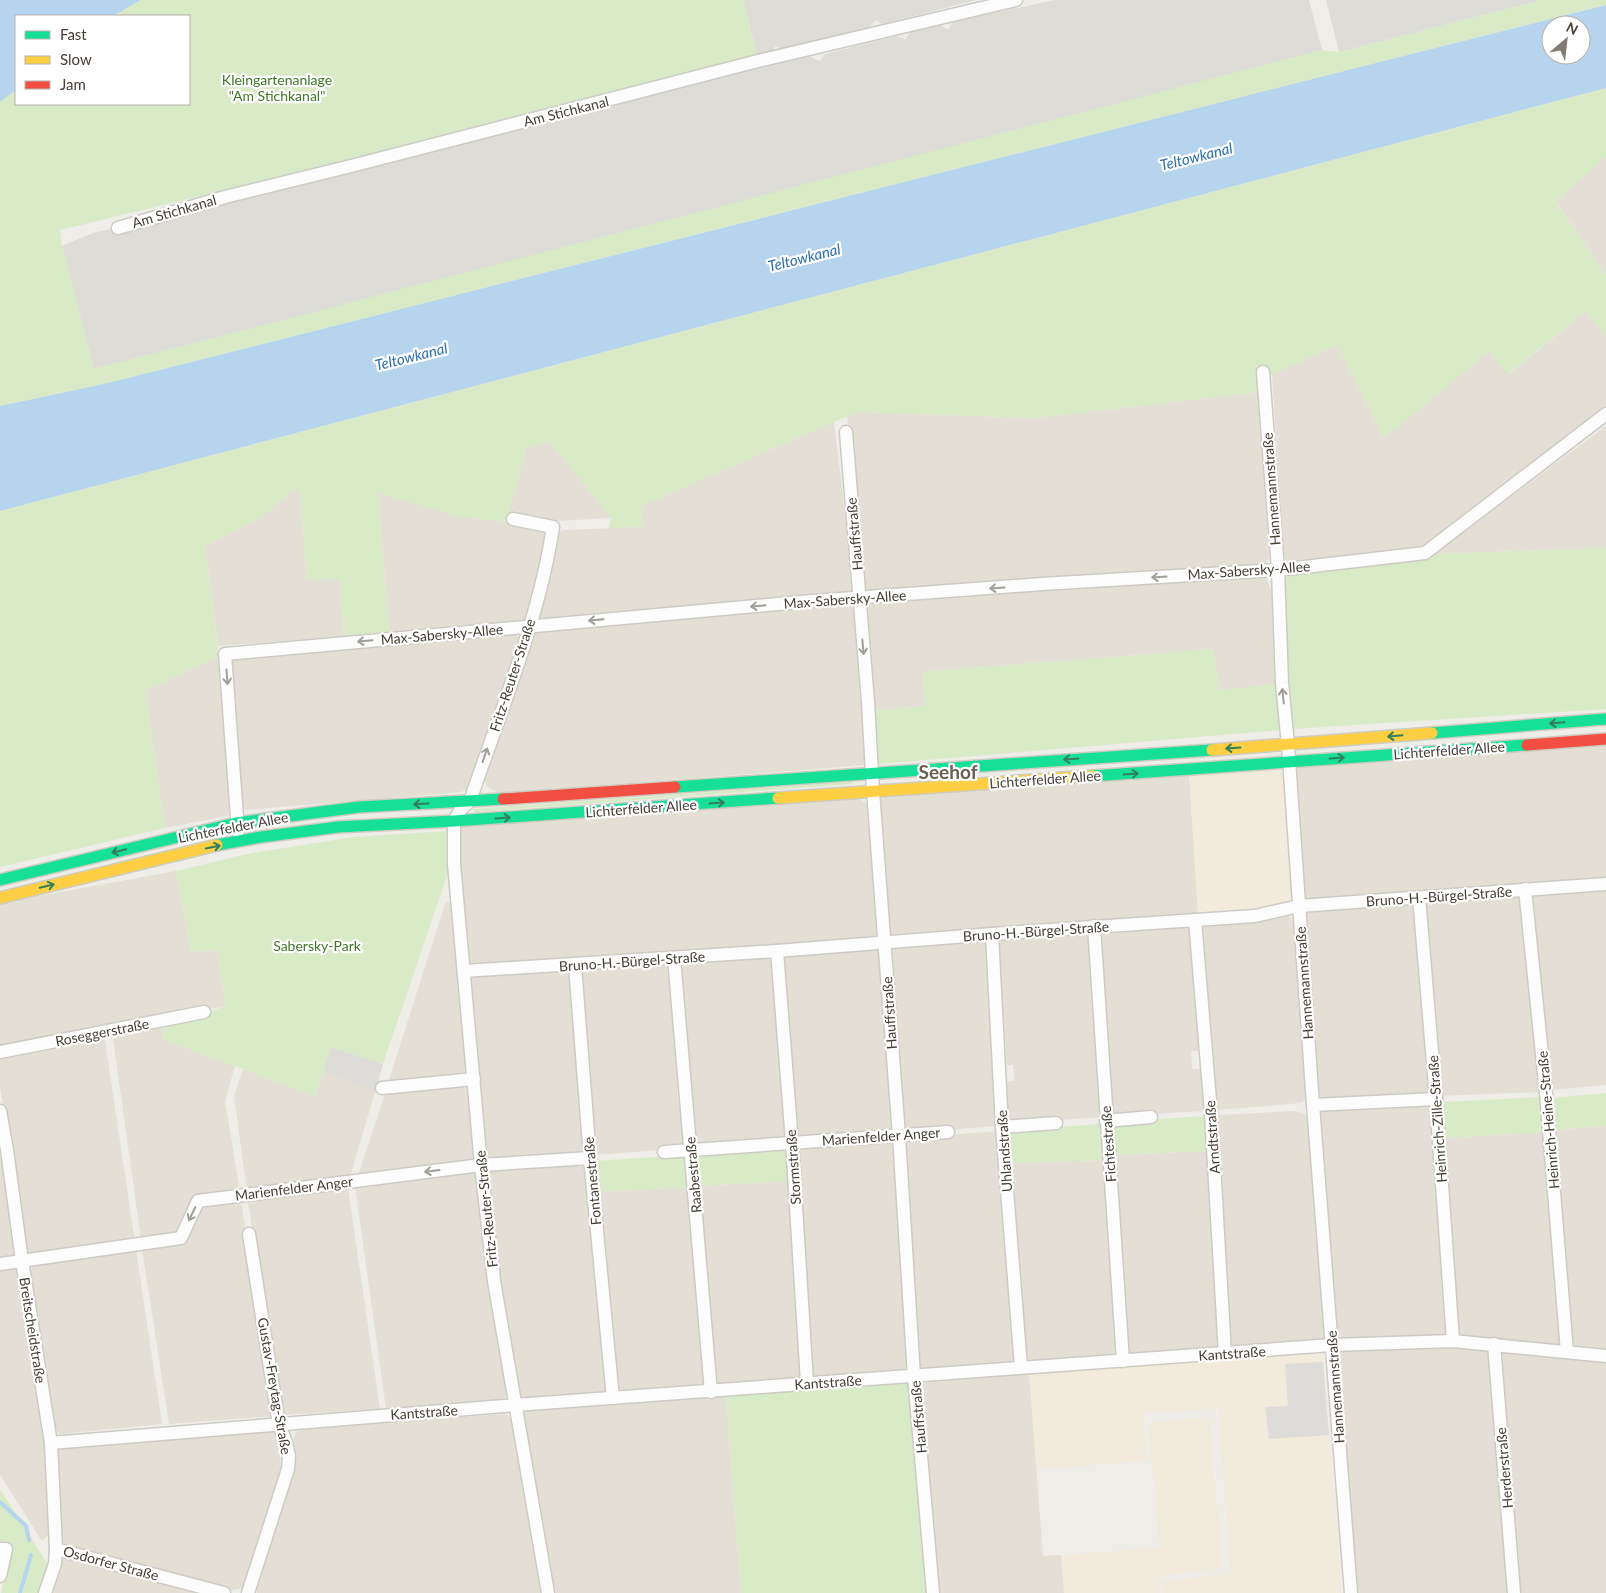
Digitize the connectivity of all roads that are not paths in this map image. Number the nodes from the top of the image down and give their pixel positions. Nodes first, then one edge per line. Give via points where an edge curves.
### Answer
1 (1016, 0) edge
2 (118, 228) dead end
3 (1263, 372) dead end
4 (1606, 414) edge
5 (846, 432) dead end
6 (512, 519) dead end
7 (1278, 570) junction
8 (859, 598) junction
9 (530, 626) junction
10 (1606, 719) edge
11 (1606, 739) edge
12 (1288, 745) junction
13 (1289, 762) junction
14 (872, 772) junction
15 (873, 791) junction
16 (470, 801) junction
17 (454, 821) junction
18 (236, 823) junction
19 (240, 841) junction
20 (0, 880) edge
21 (1606, 884) edge
22 (1525, 889) junction
23 (1418, 897) junction
24 (0, 898) edge
25 (1299, 906) junction
26 (1196, 920) junction
27 (1094, 926) junction
28 (992, 934) junction
29 (884, 942) junction
30 (777, 951) junction
31 (674, 958) junction
32 (576, 965) junction
33 (464, 971) junction
34 (204, 1012) dead end
35 (0, 1052) edge
36 (474, 1079) junction
37 (382, 1088) dead end
38 (1436, 1099) junction
39 (1313, 1106) junction
40 (0, 1111) edge
41 (1151, 1117) dead end
42 (1106, 1121) junction
43 (1056, 1123) dead end
44 (1002, 1127) junction
45 (948, 1132) dead end
46 (899, 1136) junction
47 (792, 1142) junction
48 (690, 1150) junction
49 (4, 1151) edge
50 (664, 1152) dead end
51 (590, 1158) junction
52 (480, 1165) junction
53 (249, 1234) dead end
54 (22, 1261) junction
55 (0, 1264) edge
56 (1453, 1340) junction
57 (1494, 1344) junction
58 (1332, 1345) junction
59 (1567, 1352) junction
60 (1225, 1354) junction
61 (1606, 1356) edge
62 (1123, 1361) junction
63 (1021, 1367) junction
64 (914, 1376) junction
65 (807, 1383) junction
66 (711, 1392) junction
67 (613, 1398) junction
68 (515, 1405) junction
69 (279, 1425) junction
70 (51, 1442) junction
71 (3, 1549) edge
72 (56, 1549) junction
73 (0, 1576) edge
74 (45, 1593) edge
75 (224, 1593) edge
76 (248, 1593) edge
77 (548, 1593) edge
78 (933, 1593) edge
79 (1351, 1593) edge
80 (1514, 1593) edge

1 - 2 street, Am Stichkanal via 758,61 225,197
3 - 7 street, Hannemannstraße
4 - 7 street, Max-Sabersky-Allee via 1425,553
5 - 8 street, Hauffstraße
6 - 9 street, Fritz-Reuter-Straße via 553,527
7 -> 8 street, Max-Sabersky-Allee
12 -> 7 street, Hannemannstraße
8 -> 9 street, Max-Sabersky-Allee
8 -> 14 street, Hauffstraße
16 -> 9 street, Fritz-Reuter-Straße
9 -> 18 street, Max-Sabersky-Allee via 225,654
10 -> 12 main road, Lichterfelder Allee
13 -> 11 main road, Lichterfelder Allee
12 - 13 street, Hannemannstraße
12 -> 14 main road, Lichterfelder Allee
15 -> 13 main road, Lichterfelder Allee
13 - 25 street, Hannemannstraße
14 - 15 street, Hauffstraße
14 - 16 main road, Lichterfelder Allee
17 -> 15 main road, Lichterfelder Allee
15 - 29 street, Hauffstraße
16 - 17 street
16 -> 18 main road, Lichterfelder Allee via 359,807
17 - 19 main road, Lichterfelder Allee via 362,825
17 - 33 street, Fritz-Reuter-Straße via 454,864
18 - 19 street, Max-Sabersky-Allee
18 -> 20 main road, Lichterfelder Allee
24 -> 19 main road, Lichterfelder Allee
21 - 22 street, Bruno-H.-Bürgel-Straße
22 - 23 street, Bruno-H.-Bürgel-Straße
22 - 59 street, Heinrich-Heine-Straße
23 - 25 street, Bruno-H.-Bürgel-Straße
23 - 38 street, Heinrich-Zille-Straße
25 - 26 street, Bruno-H.-Bürgel-Straße via 1254,916
25 - 39 street, Hannemannstraße
26 - 27 street, Bruno-H.-Bürgel-Straße
26 - 60 street, Arndtstraße
27 - 28 street, Bruno-H.-Bürgel-Straße
27 - 42 street, Fichtestraße
28 - 29 street, Bruno-H.-Bürgel-Straße
28 - 44 street, Uhlandstraße
29 - 30 street, Bruno-H.-Bürgel-Straße
29 - 46 street, Hauffstraße
30 - 31 street, Bruno-H.-Bürgel-Straße
30 - 47 street, Stormstraße
31 - 32 street, Bruno-H.-Bürgel-Straße
31 - 48 street, Raabestraße
32 - 33 street, Bruno-H.-Bürgel-Straße
32 - 51 street, Fontanestraße
33 - 36 street, Fritz-Reuter-Straße
34 - 35 street, Roseggerstraße
36 - 37 street
36 - 52 street, Fritz-Reuter-Straße
38 - 39 street
38 - 56 street, Heinrich-Zille-Straße
39 - 58 street, Hannemannstraße
40 - 49 street, Breitscheidstraße
41 - 42 street
42 - 62 street, Fichtestraße
43 - 44 street
44 - 63 street, Uhlandstraße
45 - 46 street, Marienfelder Anger
46 - 47 street, Marienfelder Anger
46 - 64 street, Hauffstraße
47 - 48 street, Marienfelder Anger
47 - 65 street, Stormstraße
48 - 50 street, Marienfelder Anger
48 - 66 street, Raabestraße
49 - 54 street, Breitscheidstraße
51 - 52 street, Marienfelder Anger
51 - 67 street, Fontanestraße
52 -> 54 street, Marienfelder Anger via 198,1202 181,1238
52 - 68 street, Fritz-Reuter-Straße via 494,1281
53 - 69 street, Gustav-Freytag-Straße
54 - 55 street, Marienfelder Anger
54 - 70 street, Breitscheidstraße
56 - 57 street, Kantstraße
56 - 58 street, Kantstraße
57 - 59 street, Kantstraße
57 - 80 street, Herderstraße
58 - 60 street, Kantstraße
58 - 79 street, Hannemannstraße
59 - 61 street, Kantstraße
60 - 62 street, Kantstraße
62 - 63 street, Kantstraße
63 - 64 street, Kantstraße
64 - 65 street, Kantstraße
64 - 78 street, Hauffstraße
65 - 66 street, Kantstraße
66 - 67 street, Kantstraße
67 - 68 street, Kantstraße
68 - 69 street, Kantstraße
68 - 77 street, Fritz-Reuter-Straße
69 - 70 street, Kantstraße
69 - 76 street, Gustav-Freytag-Straße via 289,1456 288,1469
70 - 72 street, Breitscheidstraße
71 - 73 street
72 - 74 street, Breitscheidstraße via 55,1564
72 - 75 street, Osdorfer Straße

